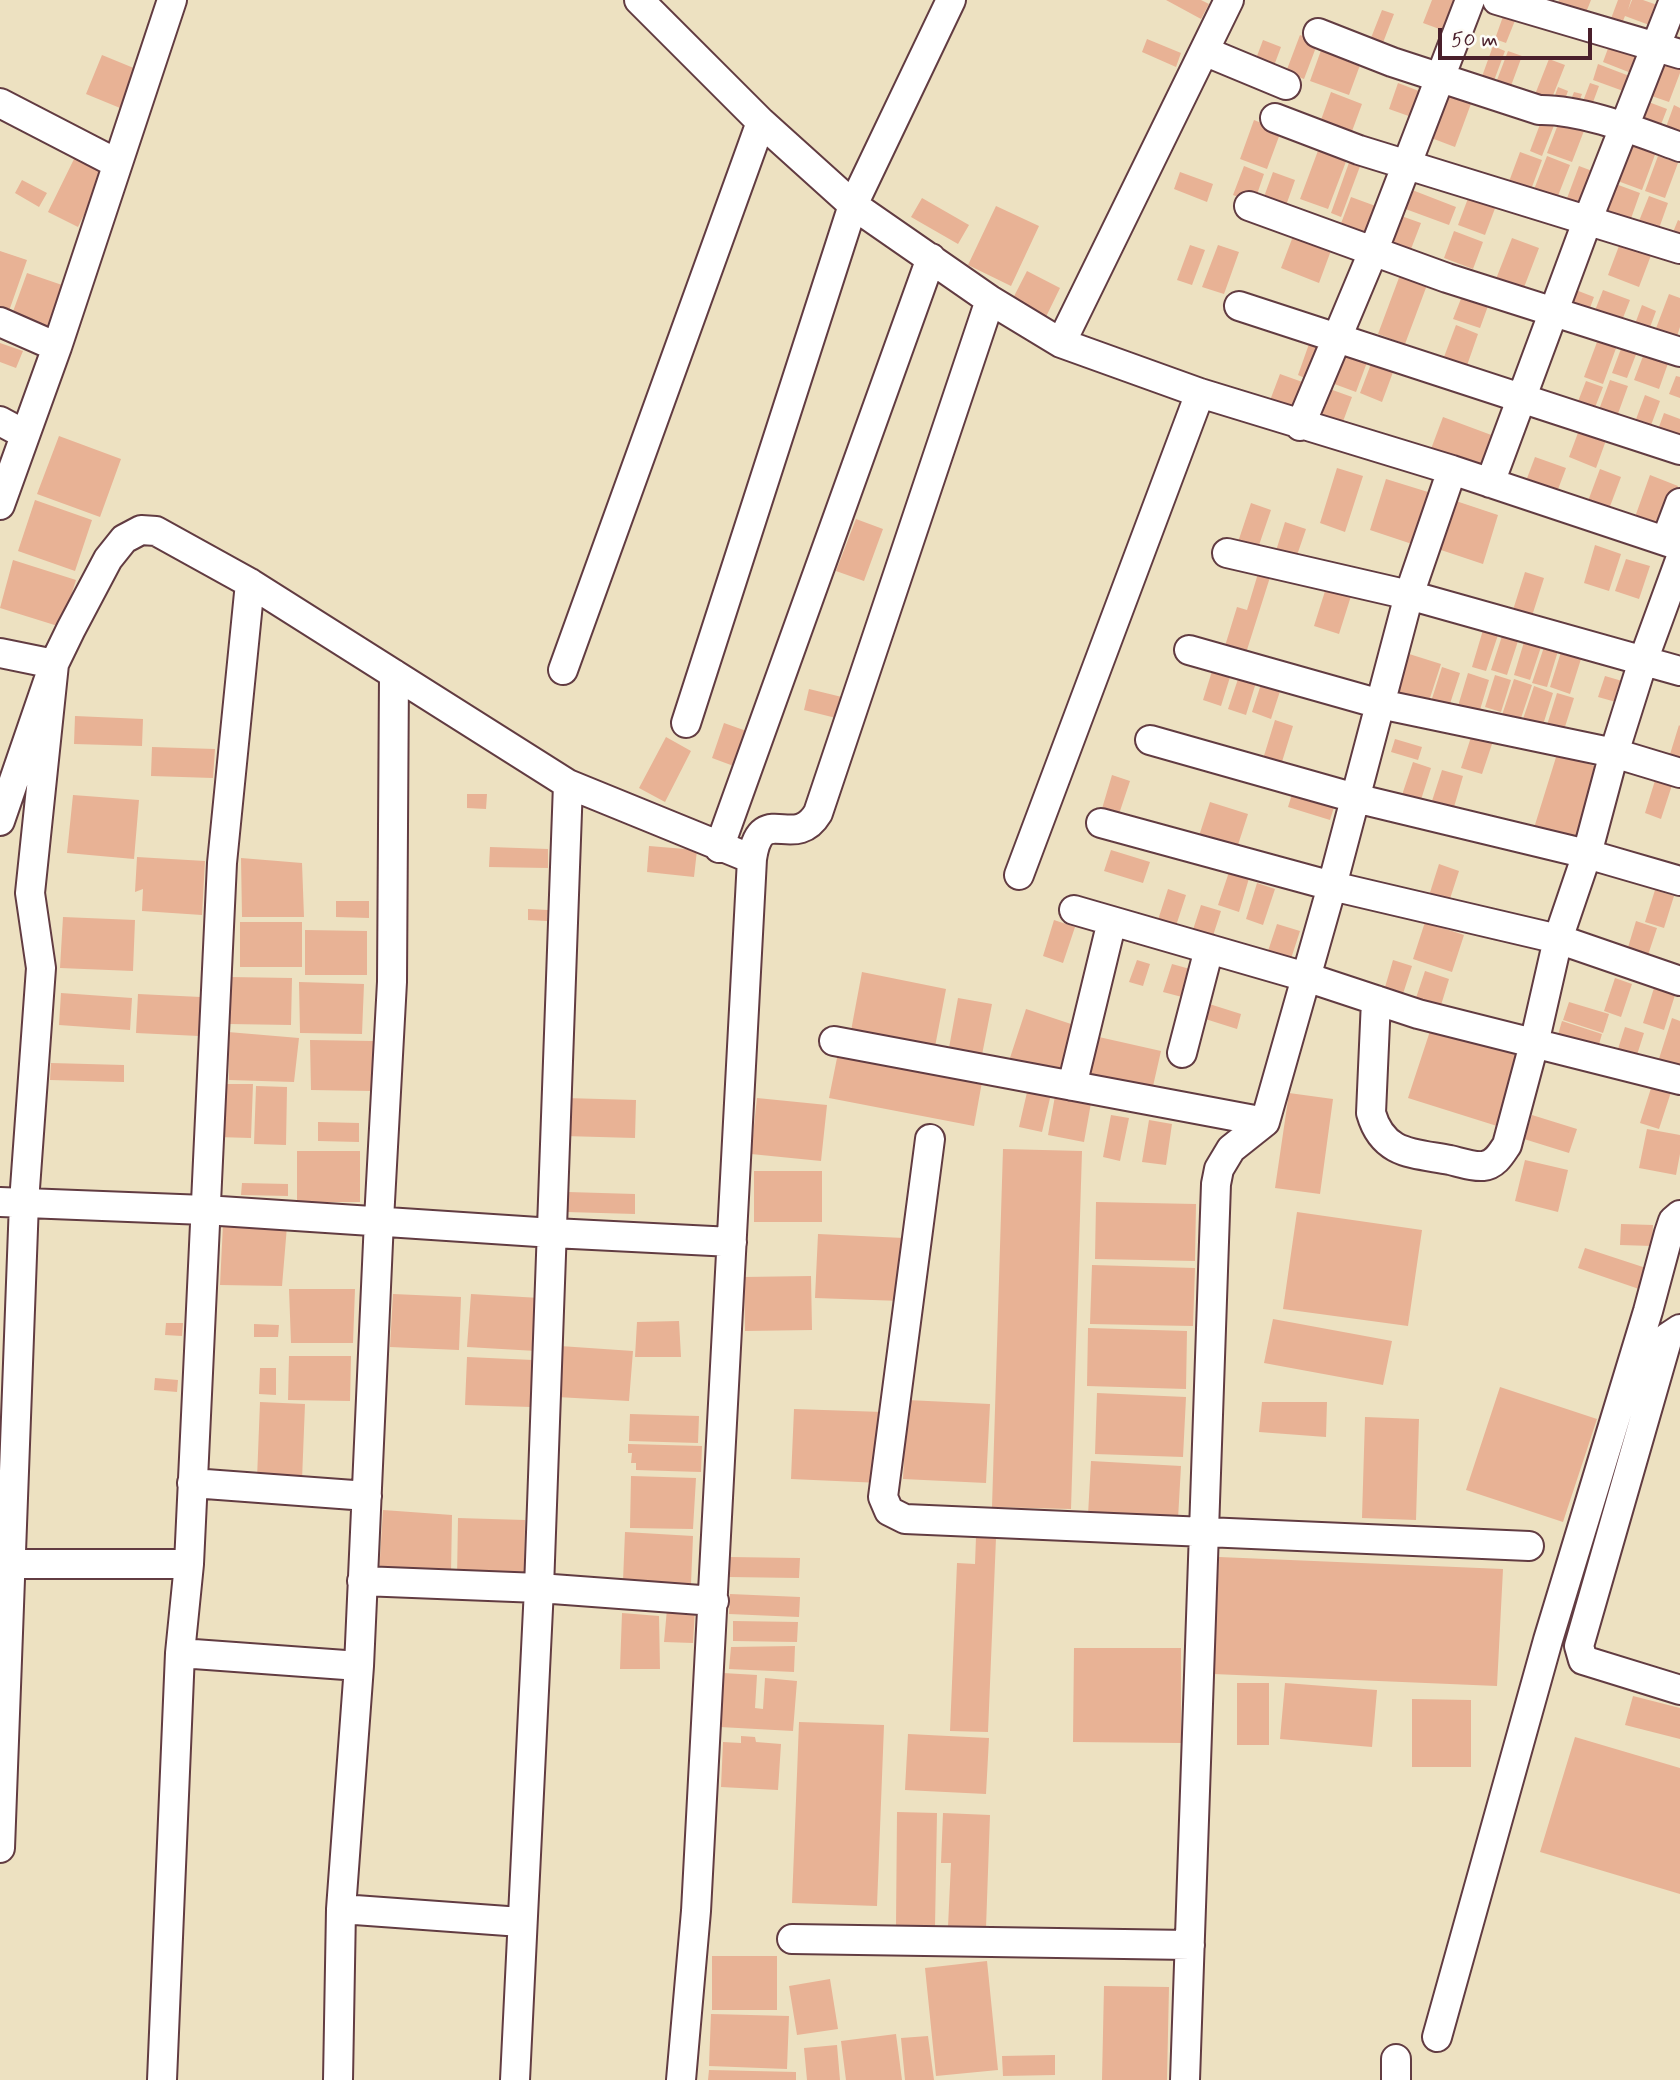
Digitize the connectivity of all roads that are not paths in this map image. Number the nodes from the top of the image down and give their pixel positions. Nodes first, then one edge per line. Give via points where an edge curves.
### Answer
1 (172, 0) edge
2 (639, 0) edge
3 (951, 0) edge
4 (1229, 0) edge
5 (1470, 0) edge
6 (1497, 0) edge
7 (1674, 0) edge
8 (1318, 33) dead end
9 (1668, 50) edge
10 (1204, 51) junction
11 (1440, 78) junction
12 (1286, 85) dead end
13 (0, 103) edge
14 (1275, 118) dead end
15 (761, 122) junction
16 (1625, 127) junction
17 (1680, 148) edge
18 (116, 163) junction
19 (1406, 164) junction
20 (853, 205) junction
21 (1249, 206) dead end
22 (1588, 219) junction
23 (1680, 249) edge
24 (1373, 251) junction
25 (931, 258) junction
26 (990, 300) junction
27 (1239, 306) dead end
28 (1556, 311) junction
29 (0, 322) edge
30 (1338, 337) junction
31 (1061, 343) junction
32 (57, 347) junction
33 (1680, 352) edge
34 (1200, 393) junction
35 (1522, 398) junction
36 (1300, 426) junction
37 (12, 427) edge
38 (1680, 450) edge
39 (1452, 470) junction
40 (1490, 483) junction
41 (1680, 503) edge
42 (0, 505) edge
43 (1675, 549) edge
44 (1227, 553) dead end
45 (250, 583) junction
46 (1409, 595) junction
47 (1189, 650) dead end
48 (0, 653) edge
49 (1643, 661) junction
50 (54, 664) junction
51 (563, 670) dead end
52 (1680, 671) edge
53 (394, 674) junction
54 (1380, 705) junction
55 (686, 723) dead end
56 (1150, 740) dead end
57 (1614, 753) junction
58 (1680, 773) edge
59 (568, 785) junction
60 (1354, 798) junction
61 (0, 821) edge
62 (1101, 823) dead end
63 (719, 848) junction
64 (1587, 854) junction
65 (752, 859) junction
66 (1019, 875) dead end
67 (1680, 880) edge
68 (1332, 886) junction
69 (1074, 910) dead end
70 (1112, 921) junction
71 (1558, 939) junction
72 (1209, 949) junction
73 (1306, 977) junction
74 (1680, 981) edge
75 (1376, 1000) junction
76 (834, 1041) dead end
77 (1534, 1044) junction
78 (1182, 1053) dead end
79 (1680, 1080) edge
80 (1072, 1086) junction
81 (1265, 1122) junction
82 (930, 1139) dead end
83 (12, 1202) edge
84 (205, 1210) junction
85 (1680, 1215) edge
86 (379, 1220) junction
87 (553, 1233) junction
88 (732, 1242) junction
89 (1680, 1329) edge
90 (192, 1483) junction
91 (366, 1496) junction
92 (1205, 1530) junction
93 (1529, 1546) dead end
94 (5, 1564) edge
95 (189, 1564) junction
96 (362, 1581) junction
97 (539, 1588) junction
98 (714, 1601) junction
99 (180, 1653) junction
100 (359, 1666) junction
101 (1680, 1690) edge
102 (0, 1847) edge
103 (341, 1909) junction
104 (521, 1922) junction
105 (792, 1939) dead end
106 (1190, 1945) junction
107 (1437, 2037) dead end
108 (162, 2080) edge
109 (338, 2080) edge
110 (514, 2080) edge
111 (681, 2080) edge
112 (1185, 2080) edge

1 - 18 street
2 - 15 street
3 - 20 street
4 - 10 street
5 - 11 street
6 - 9 street
7 - 9 street
8 - 11 street
9 - 16 street
10 - 12 street
10 - 31 street
11 - 16 street via 1539,110
11 - 19 street
13 - 18 street
14 - 19 street
15 - 20 street
15 - 51 street
16 - 17 street
16 - 22 street
18 - 32 street
19 - 22 street
19 - 24 street
20 - 25 street
20 - 55 street
21 - 24 street
22 - 23 street
22 - 28 street
24 - 28 street
24 - 30 street
25 - 26 street
25 - 63 street
26 - 31 street
26 - 65 street via 818,813 811,826 800,830 769,828 760,834
27 - 30 street
28 - 33 street
28 - 35 street
29 - 32 street
30 - 35 street
30 - 36 street
31 - 34 street
32 - 37 street
34 - 36 street
34 - 66 street
35 - 38 street
35 - 40 street
36 - 39 street
37 - 42 street
39 - 40 street
39 - 46 street
40 - 43 street
41 - 43 street
43 - 49 street
44 - 46 street
45 - 50 street via 156,531 141,530 124,539 108,559
45 - 53 street
45 - 84 street via 222,863
46 - 49 street
46 - 54 street
47 - 54 street
48 - 50 street
49 - 52 street
49 - 57 street
50 - 61 street
50 - 83 street via 30,893 41,968
53 - 59 street
53 - 86 street via 392,982
54 - 57 street
54 - 60 street
56 - 60 street
57 - 58 street
57 - 64 street
59 - 63 street
59 - 87 street
60 - 64 street
60 - 68 street
62 - 68 street
63 - 65 street
64 - 67 street
64 - 71 street
65 - 88 street
68 - 71 street
68 - 73 street
69 - 70 street
70 - 72 street
70 - 80 street
71 - 74 street
71 - 77 street
72 - 73 street
72 - 78 street
73 - 75 street
73 - 81 street
75 - 77 street
75 - 77 street via 1371,1113 1375,1129 1403,1152 1483,1166 1497,1160 1507,1145
76 - 80 street
77 - 79 street
80 - 81 street
81 - 92 street via 1231,1149 1216,1184
82 - 92 street via 883,1497 889,1511 905,1519
83 - 84 street
83 - 94 street
84 - 86 street
84 - 90 street
85 - 107 street via 1669,1233 1548,1640
86 - 87 street
86 - 91 street
87 - 88 street
87 - 97 street
88 - 98 street
89 - 101 street via 1668,1337 1578,1646 1583,1660
90 - 91 street
90 - 95 street
91 - 96 street
92 - 93 street
92 - 106 street
94 - 95 street
94 - 102 street
95 - 99 street
96 - 97 street
96 - 100 street
97 - 98 street
97 - 104 street
98 - 111 street via 695,1930
99 - 100 street
99 - 108 street
100 - 103 street
103 - 104 street
103 - 109 street
104 - 110 street
105 - 106 street
106 - 112 street

